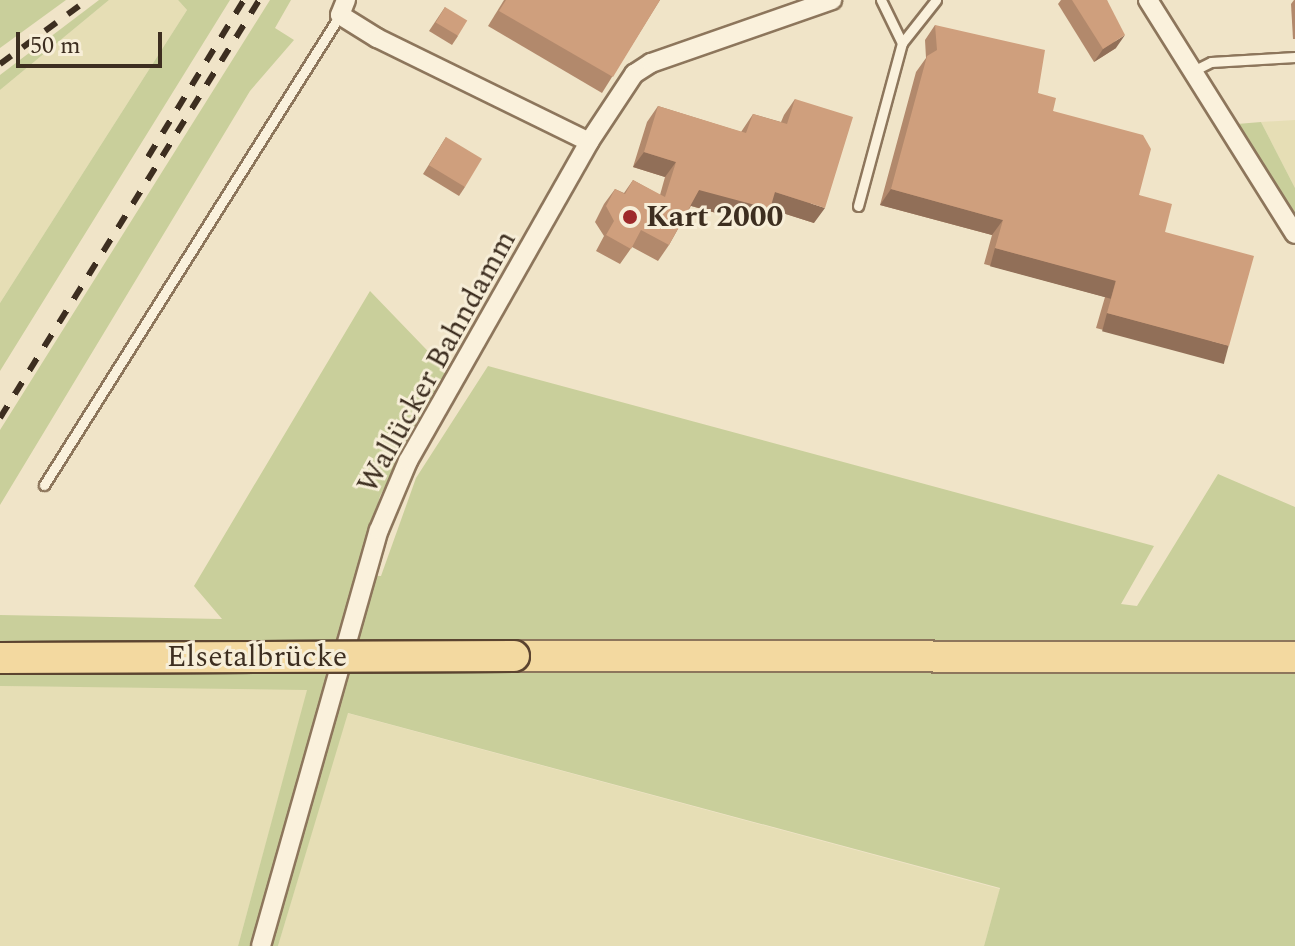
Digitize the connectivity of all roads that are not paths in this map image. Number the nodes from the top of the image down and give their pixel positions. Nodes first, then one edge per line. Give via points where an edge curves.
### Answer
1 (832, 0) edge
2 (881, 0) edge
3 (936, 0) edge
4 (1148, 0) edge
5 (343, 8) edge
6 (902, 43) junction
7 (1295, 57) edge
8 (1193, 71) junction
9 (589, 142) junction
10 (858, 206) dead end
11 (1295, 234) edge
12 (44, 485) dead end
13 (1295, 657) edge
14 (0, 658) edge
15 (261, 946) edge

1 - 9 street, Wallücker Bahndamm via 651,63 634,74
2 - 6 lane
3 - 6 lane
4 - 8 street
5 - 9 street
5 - 12 lane
6 - 10 lane
7 - 8 lane via 1211,62
8 - 11 street
9 - 15 street, Wallücker Bahndamm via 408,461 379,530
13 - 14 main road, Elsetalbrücke, bridge

